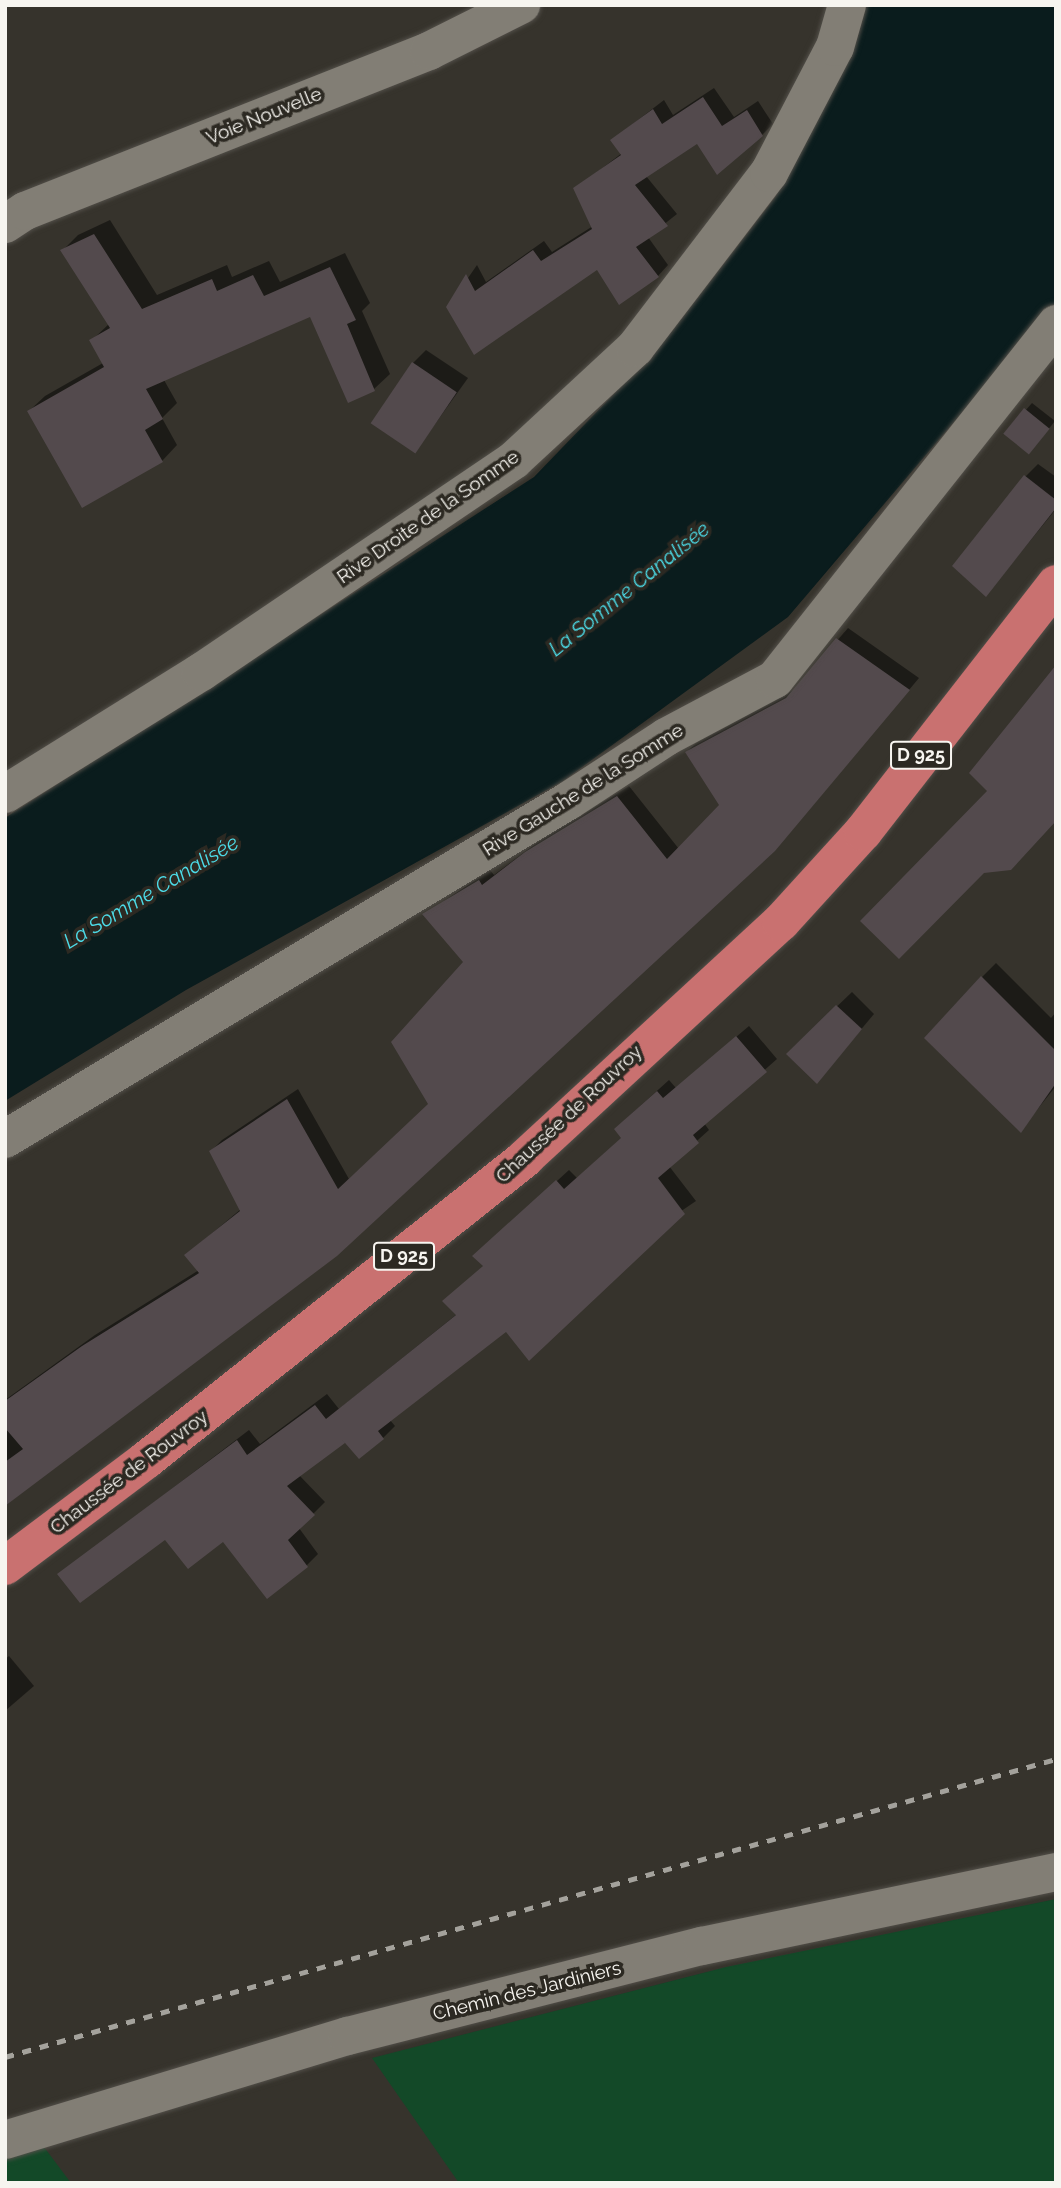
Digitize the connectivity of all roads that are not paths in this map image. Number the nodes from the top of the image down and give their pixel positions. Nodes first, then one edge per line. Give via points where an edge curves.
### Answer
1 (522, 5) edge
2 (847, 5) edge
3 (5, 224) edge
4 (1056, 324) edge
5 (1056, 584) edge
6 (5, 794) edge
7 (5, 1139) edge
8 (5, 1566) edge
9 (1056, 1872) edge
10 (5, 2140) edge

1 - 3 street, Voie Nouvelle via 429,51 25,211
2 - 6 street, Rive Droite de la Somme via 835,47 769,173 635,348 514,460 201,672
4 - 7 street, Rive Gauche de la Somme via 775,679 666,737 568,801
5 - 8 main road, Chaussée de Rouvroy / D 925 via 863,832 781,922 525,1158 146,1460
9 - 10 street, Chemin des Jardiniers via 702,1946 348,2036

